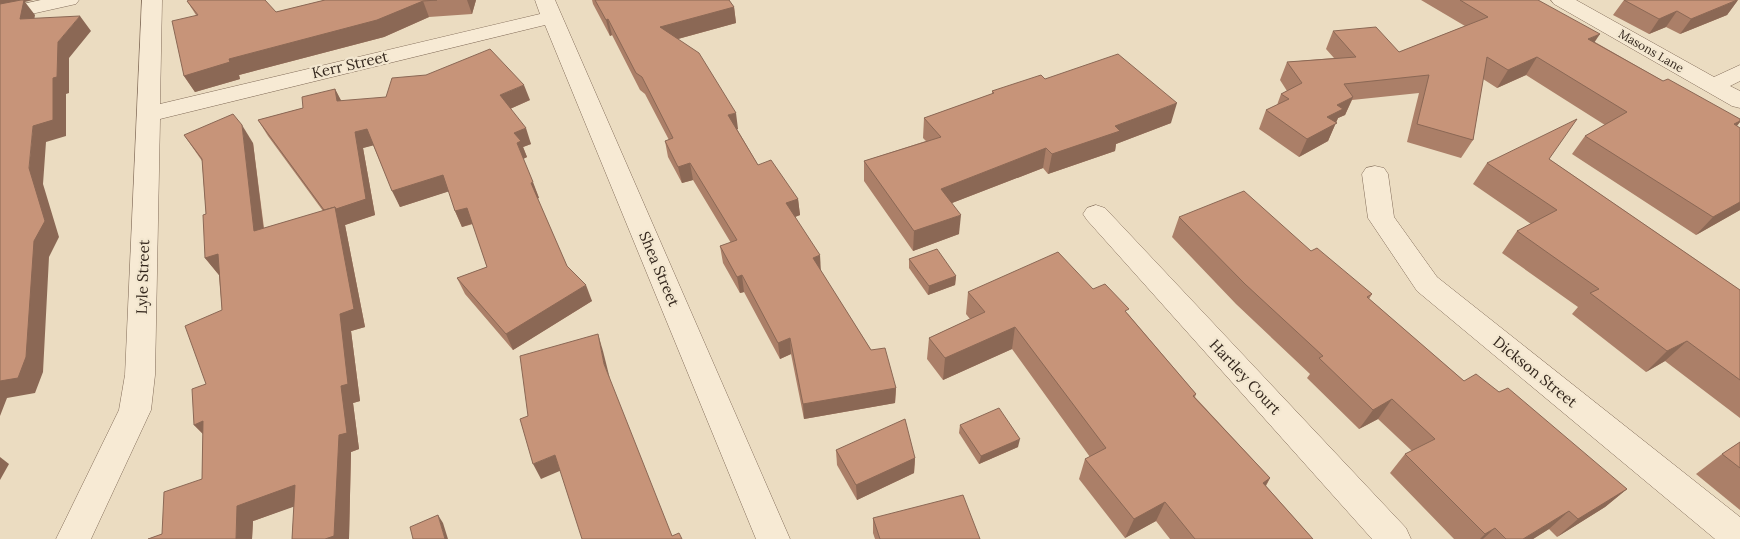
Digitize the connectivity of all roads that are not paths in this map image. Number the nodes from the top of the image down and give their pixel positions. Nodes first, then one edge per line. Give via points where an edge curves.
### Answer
1 (69, 0) edge
2 (152, 0) edge
3 (1561, 0) edge
4 (549, 8) edge
5 (0, 15) edge
6 (1740, 72) edge
7 (1713, 86) junction
8 (1740, 101) edge
9 (148, 114) junction
10 (1375, 174) dead end
11 (1096, 214) dead end
12 (1736, 538) edge
13 (73, 539) edge
14 (773, 539) edge
15 (1394, 539) edge

1 - 5 street
2 - 9 street, Lyle Street
3 - 7 street, Masons Lane
4 - 9 street, Kerr Street
4 - 14 street, Shea Street
6 - 7 street
7 - 8 street, Masons Lane
9 - 13 street, Lyle Street via 140,375 135,410
10 - 12 street, Dickson Street via 1381,218 1427,284
11 - 15 street, Hartley Court

